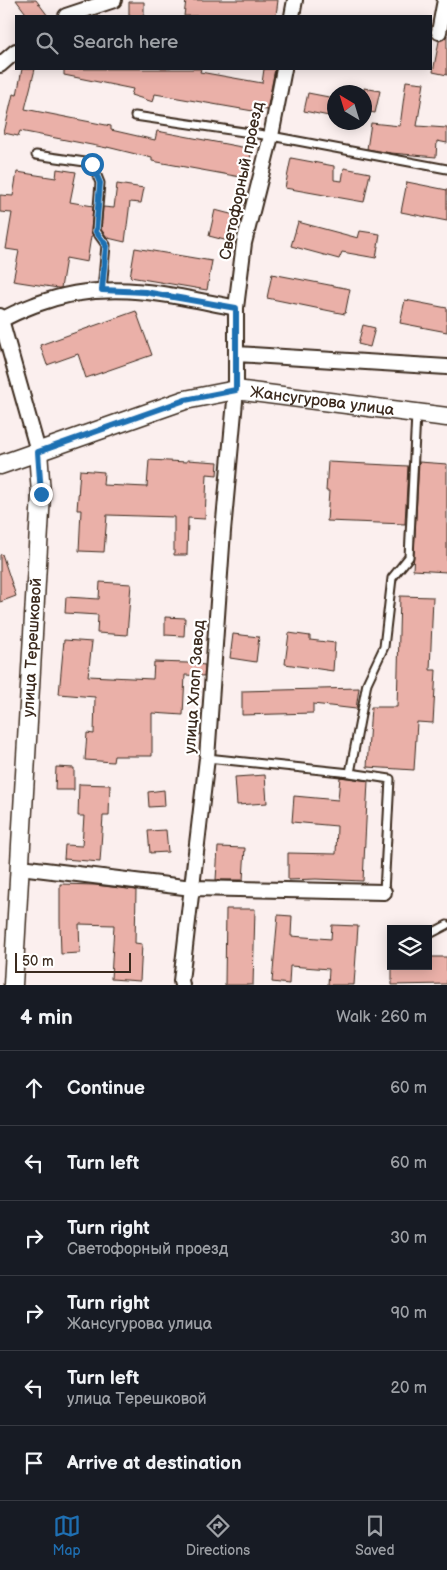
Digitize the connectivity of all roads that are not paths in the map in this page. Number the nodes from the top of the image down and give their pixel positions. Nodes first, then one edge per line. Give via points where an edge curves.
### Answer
1 (114, 0) edge
2 (295, 0) edge
3 (445, 0) edge
4 (69, 15) edge
5 (292, 15) edge
6 (439, 32) dead end
7 (15, 51) edge
8 (0, 65) edge
9 (284, 70) edge
10 (135, 116) dead end
11 (271, 136) junction
12 (36, 155) dead end
13 (447, 169) edge
14 (102, 290) junction
15 (236, 308) junction
16 (1, 318) edge
17 (236, 354) junction
18 (447, 367) edge
19 (236, 390) junction
20 (416, 414) junction
21 (447, 417) edge
22 (38, 452) junction
23 (0, 466) edge
24 (207, 758) junction
25 (350, 773) junction
26 (20, 867) junction
27 (192, 888) junction
28 (384, 892) joint
29 (447, 926) edge
30 (432, 933) edge
31 (13, 985) edge
32 (182, 985) edge

1 - 4 street
2 - 5 street
3 - 6 street
7 - 8 street
9 - 11 street, Светофорный проезд
10 - 11 lane
11 - 13 lane
11 - 15 street, Светофорный проезд via 244,242
12 - 14 lane via 92,164 100,183 96,232 106,245
14 - 15 street via 145,292
14 - 16 street via 48,300
15 - 17 street, Светофорный проезд
16 - 22 street, улица Терешковой
17 - 18 street
17 - 19 street, Светофорный проезд
19 - 20 street, Жансугурова улица
19 - 22 street, Жансугурова улица via 185,400
19 - 24 street, улица Хлоп Завод
20 - 21 street, Жансугурова улица
20 - 25 lane via 410,557 392,578 384,647 367,683
22 - 23 street, Жансугурова улица
22 - 26 street, улица Терешковой via 41,494
24 - 25 lane
24 - 27 street, улица Хлоп Завод
25 - 28 lane via 390,779
26 - 27 street
26 - 31 street, улица Терешковой
27 - 28 street
27 - 32 street, улица Хлоп Завод
29 - 30 lane

